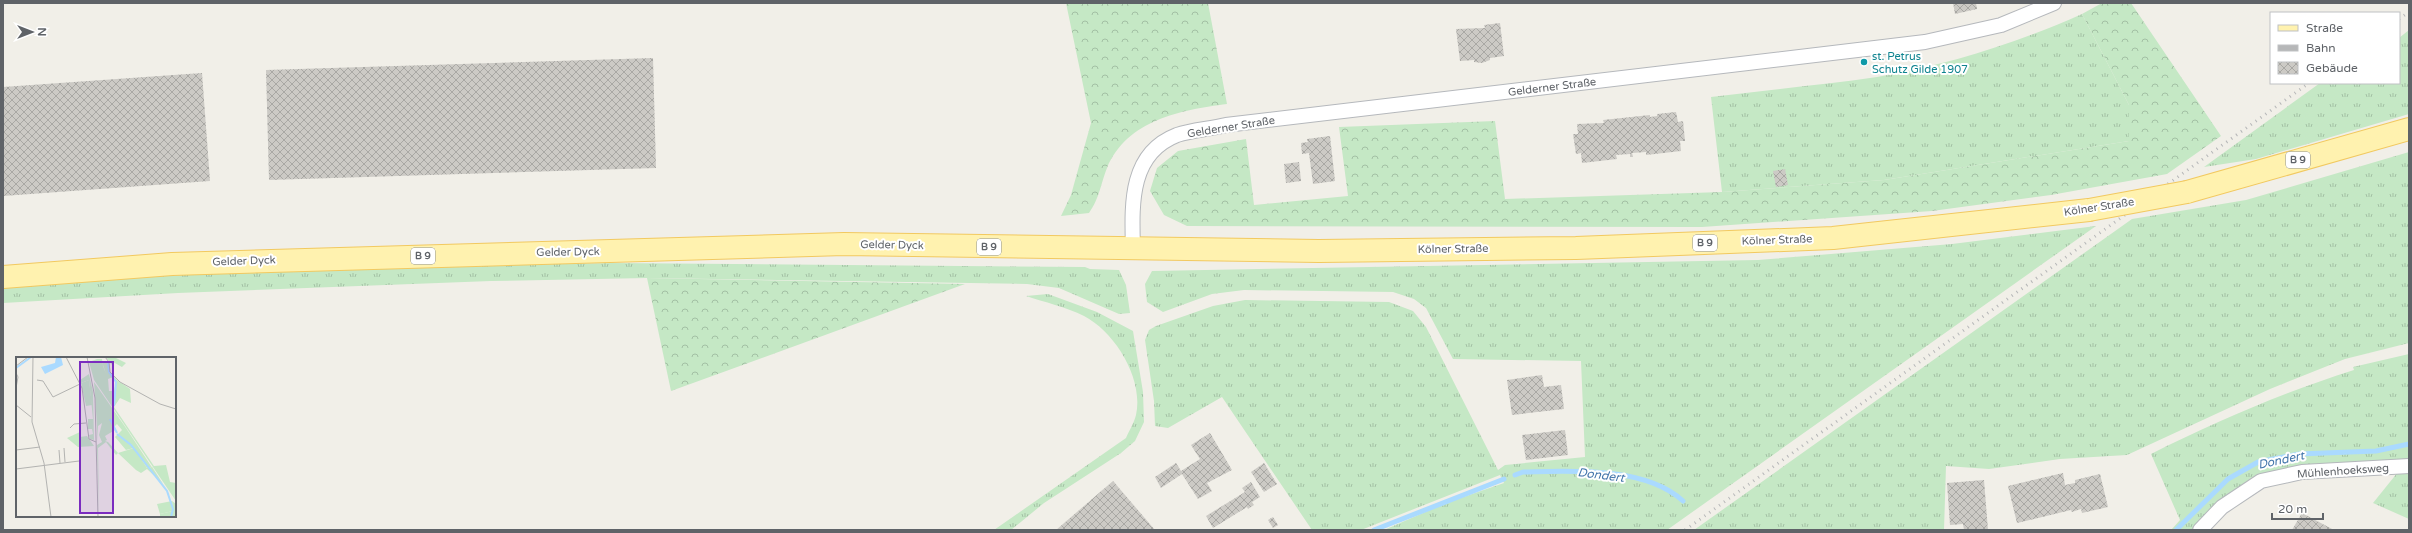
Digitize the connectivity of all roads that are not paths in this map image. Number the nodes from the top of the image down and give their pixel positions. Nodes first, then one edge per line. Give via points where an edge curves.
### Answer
1 (2054, 3) edge
2 (2409, 129) edge
3 (1133, 250) junction
4 (3, 277) edge
5 (2409, 466) edge
6 (2200, 530) edge

1 - 3 street, Gelderner Straße via 2002,25 1925,42 1226,125 1177,135 1148,156 1138,174 1133,194
2 - 3 main road, Kölner Straße / B 9, bridge via 2187,192 2089,210 1833,238 1576,248
3 - 4 main road, Gelder Dyck / B 9 via 844,244 172,264
5 - 6 street, Mühlenhoeksweg via 2302,472 2261,481 2222,507

